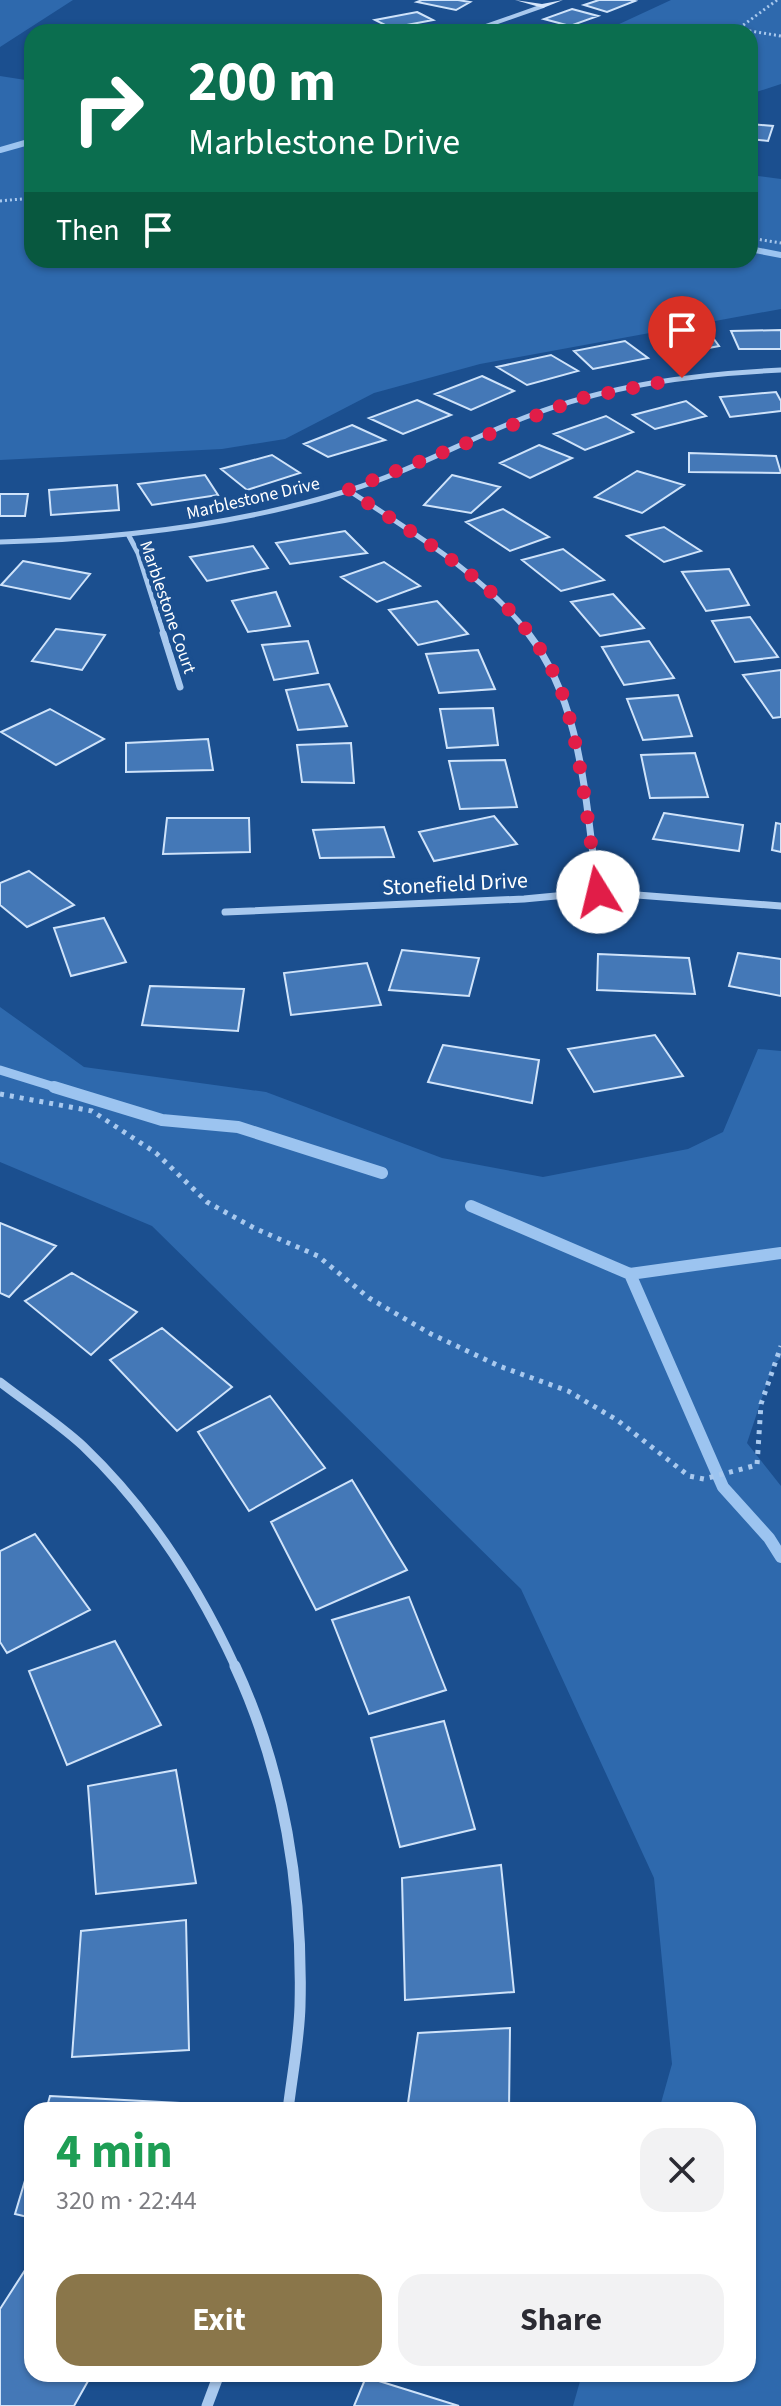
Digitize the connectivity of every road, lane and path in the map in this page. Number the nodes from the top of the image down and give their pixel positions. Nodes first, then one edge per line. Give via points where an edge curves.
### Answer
1 (519, 0) edge
2 (559, 0) edge
3 (777, 0) edge
4 (543, 6) junction
5 (492, 24) edge
6 (745, 24) edge
7 (758, 32) edge
8 (781, 36) edge
9 (24, 199) edge
10 (0, 201) edge
11 (758, 239) edge
12 (781, 243) edge
13 (781, 370) edge
14 (348, 490) junction
15 (129, 536) junction
16 (0, 542) edge
17 (180, 687) dead end
18 (598, 892) junction
19 (781, 906) edge
20 (225, 912) dead end
21 (0, 1094) edge
22 (781, 1346) edge
23 (0, 1382) edge
24 (289, 2102) edge
25 (216, 2382) edge
26 (207, 2406) edge

1 - 4 street
2 - 4 street
3 - 6 path
4 - 5 street
7 - 8 path
9 - 10 path
11 - 12 path
13 - 14 street, Marblestone Drive via 660,381 578,399
14 - 15 street, Marblestone Drive via 229,520
14 - 18 street via 468,572 536,641 569,714
15 - 16 street, Marblestone Drive
15 - 17 street, Marblestone Court
18 - 19 street, Stonefield Drive
18 - 20 street, Stonefield Drive
21 - 22 path via 92,1111 156,1153 207,1202 318,1256 369,1298 431,1334 568,1391 617,1420 689,1476 704,1479 757,1465 760,1397
23 - 24 street via 90,1454 150,1520 193,1579 244,1681 282,1804 293,1868 300,1998
25 - 26 street

